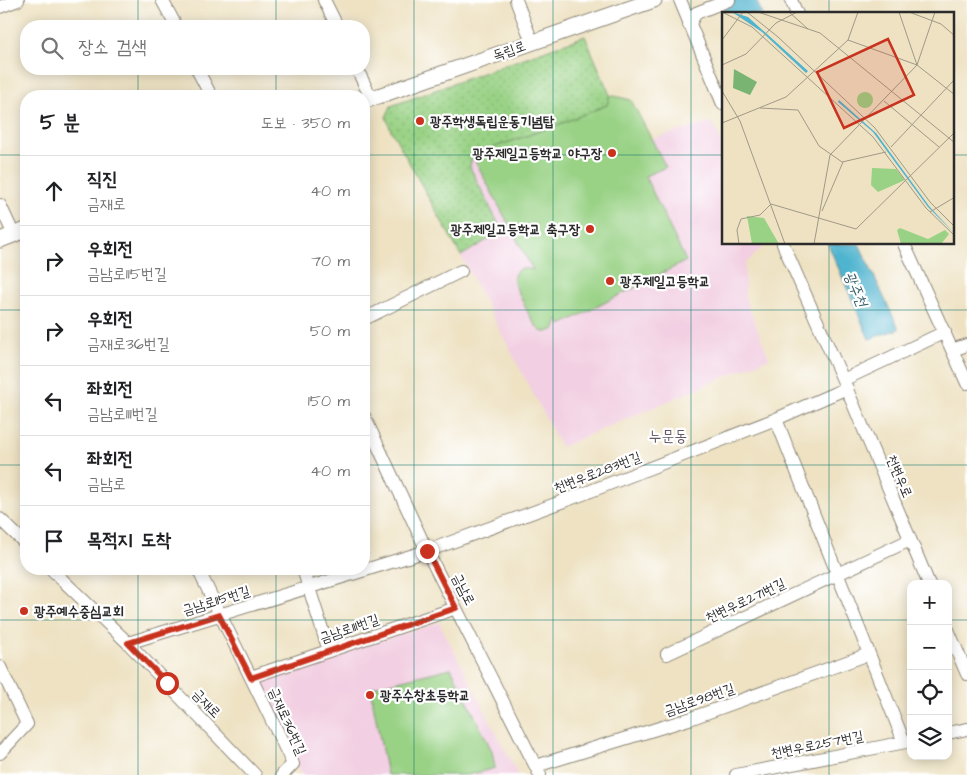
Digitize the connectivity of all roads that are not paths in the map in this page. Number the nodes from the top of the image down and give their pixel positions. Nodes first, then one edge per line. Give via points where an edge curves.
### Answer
1 (18, 0) edge
2 (162, 0) edge
3 (324, 0) edge
4 (516, 0) edge
5 (654, 0) edge
6 (680, 0) edge
7 (730, 0) edge
8 (790, 0) edge
9 (0, 7) edge
10 (796, 12) edge
11 (173, 20) edge
12 (334, 20) edge
13 (689, 24) junction
14 (532, 42) junction
15 (200, 75) edge
16 (359, 75) edge
17 (208, 90) edge
18 (364, 90) edge
19 (370, 98) edge
20 (722, 102) edge
21 (0, 205) edge
22 (13, 235) edge
23 (784, 245) edge
24 (904, 245) edge
25 (461, 271) dead end
26 (370, 316) edge
27 (945, 332) junction
28 (967, 345) edge
29 (952, 350) junction
30 (967, 383) edge
31 (845, 384) junction
32 (776, 419) junction
33 (370, 429) edge
34 (0, 519) edge
35 (20, 538) edge
36 (910, 540) junction
37 (427, 551) junction
38 (370, 568) edge
39 (837, 574) junction
40 (58, 575) edge
41 (201, 575) edge
42 (305, 575) edge
43 (348, 575) edge
44 (927, 580) edge
45 (309, 587) junction
46 (456, 608) junction
47 (219, 615) junction
48 (952, 639) edge
49 (128, 643) junction
50 (329, 651) junction
51 (667, 654) dead end
52 (869, 654) junction
53 (0, 667) edge
54 (967, 674) edge
55 (251, 678) junction
56 (967, 729) edge
57 (952, 732) edge
58 (907, 742) edge
59 (0, 753) edge
60 (538, 771) edge
61 (255, 775) edge
62 (282, 775) edge
63 (736, 775) edge

1 - 9 street
2 - 11 street
3 - 12 street
4 - 14 street
5 - 14 main road, 독립로
6 - 13 street
7 - 13 street via 696,13
8 - 10 street
13 - 20 street
14 - 19 main road, 독립로
15 - 17 street
16 - 18 street
21 - 22 street
23 - 31 street, 천변우로
24 - 27 street
25 - 26 street
27 - 29 street
27 - 31 street
28 - 29 street
29 - 30 street
31 - 32 street, 천변우로283번길
31 - 36 street, 천변우로
32 - 37 street, 천변우로283번길
32 - 39 street
33 - 37 street, 금남로
34 - 35 street
36 - 39 street, 천변우로271번길
36 - 44 street, 천변우로
37 - 38 street, 금남로115번길
37 - 46 street, 금남로
39 - 51 street, 천변우로271번길
39 - 52 street
40 - 49 street, 금재로
41 - 47 street, 금재로36번길
42 - 45 street
43 - 45 street, 금남로115번길
45 - 47 street, 금남로115번길
45 - 50 street
46 - 50 street, 금남로111번길
46 - 60 street, 금남로
47 - 49 street, 금남로115번길
47 - 55 street, 금재로36번길
48 - 54 street
49 - 61 street, 금재로
50 - 55 street, 금남로111번길
52 - 58 street, 천변우로257번길
52 - 60 street, 금남로98번길
53 - 59 street via 26,724
55 - 62 street, 금재로36번길 via 293,764
56 - 57 street
58 - 63 street, 천변우로257번길

